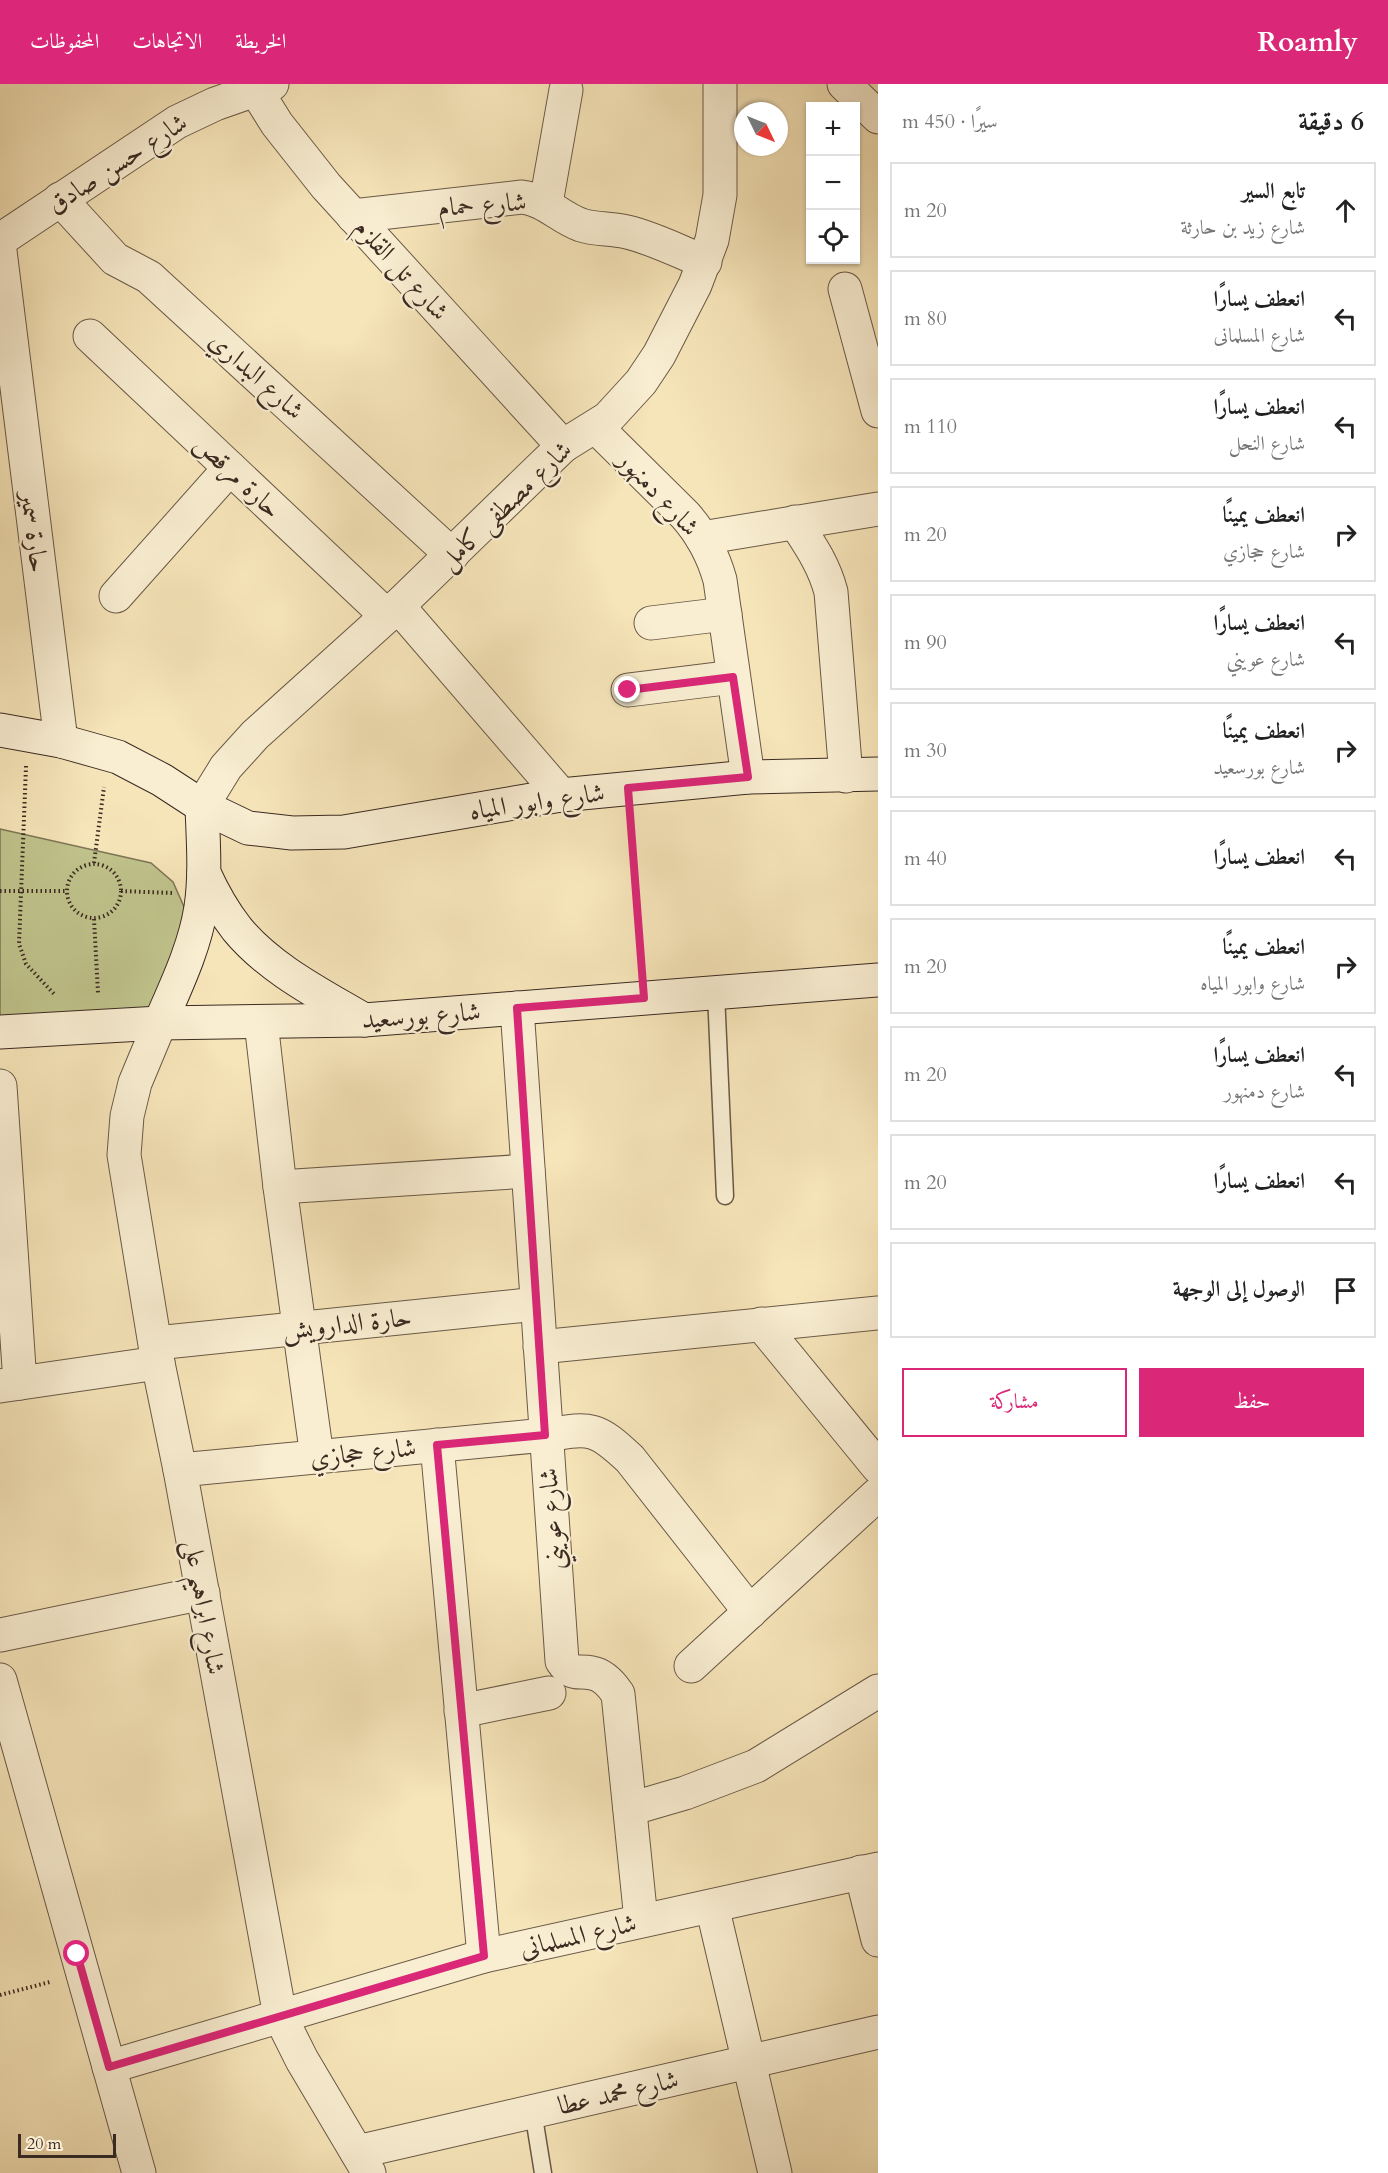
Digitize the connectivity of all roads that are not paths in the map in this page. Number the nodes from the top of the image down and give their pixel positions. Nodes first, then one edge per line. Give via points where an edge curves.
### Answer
1 (720, 84) edge
2 (844, 84) edge
3 (260, 86) edge
4 (566, 90) dead end
5 (878, 117) edge
6 (60, 199) junction
7 (546, 203) junction
8 (353, 216) junction
9 (0, 240) edge
10 (0, 250) edge
11 (705, 262) junction
12 (845, 289) dead end
13 (90, 336) dead end
14 (878, 411) edge
15 (596, 427) junction
16 (563, 446) junction
17 (230, 468) junction
18 (878, 509) edge
19 (795, 522) junction
20 (702, 538) junction
21 (452, 555) junction
22 (116, 596) dead end
23 (393, 611) junction
24 (725, 614) junction
25 (651, 623) dead end
26 (733, 677) junction
27 (628, 690) dead end
28 (13, 732) edge
29 (61, 741) junction
30 (878, 774) edge
31 (846, 776) junction
32 (748, 777) junction
33 (561, 795) junction
34 (202, 806) junction
35 (203, 883) junction
36 (878, 980) edge
37 (716, 993) junction
38 (517, 1008) junction
39 (364, 1020) junction
40 (261, 1022) junction
41 (160, 1023) junction
42 (0, 1032) edge
43 (0, 1086) edge
44 (528, 1171) junction
45 (280, 1186) junction
46 (725, 1196) dead end
47 (537, 1304) junction
48 (878, 1313) edge
49 (761, 1324) junction
50 (299, 1328) junction
51 (540, 1347) junction
52 (157, 1353) junction
53 (10, 1385) edge
54 (545, 1435) junction
55 (437, 1445) junction
56 (318, 1457) junction
57 (878, 1467) edge
58 (180, 1470) junction
59 (878, 1494) edge
60 (203, 1593) junction
61 (750, 1612) junction
62 (0, 1635) edge
63 (691, 1666) dead end
64 (0, 1680) edge
65 (878, 1691) edge
66 (549, 1694) dead end
67 (461, 1711) junction
68 (9, 1743) edge
69 (630, 1809) junction
70 (870, 1871) edge
71 (712, 1906) junction
72 (641, 1920) junction
73 (878, 1940) edge
74 (484, 1956) junction
75 (280, 2016) junction
76 (878, 2032) edge
77 (749, 2062) junction
78 (109, 2067) junction
79 (533, 2111) junction
80 (363, 2163) edge
81 (139, 2173) edge
82 (543, 2173) edge
83 (775, 2173) edge

1 - 11 street, شارع مصطفى كامل via 720,195
2 - 5 street
3 - 6 street, شارع حسن صادق via 183,118
3 - 8 street, شارع تل القلزم via 301,156
4 - 7 street
6 - 9 street, شارع حسن صادق
6 - 21 street, شارع البداري via 115,259 149,277
7 - 8 street, شارع حمام via 522,197
7 - 11 street, شارع حمام via 577,224 629,232
8 - 16 street, شارع تل القلزم
10 - 29 street, حارة سمير
11 - 15 street, شارع مصطفى كامل via 650,369 631,394
12 - 14 street
13 - 17 street, حارة مرقص
15 - 16 street, شارع مصطفى كامل
15 - 20 street, شارع دمنهور via 685,515
16 - 21 street, شارع مصطفى كامل
17 - 22 street
17 - 23 street, حارة مرقص
18 - 19 street
19 - 20 street
19 - 31 street via 819,558 831,592
20 - 24 street, شارع دمنهور via 716,565
21 - 23 street, شارع مصطفى كامل
23 - 33 street, حارة مرقص
23 - 34 street, شارع مصطفى كامل via 239,750
24 - 25 street
24 - 26 street, شارع دمنهور
26 - 27 street
26 - 32 street, شارع دمنهور
28 - 29 street
29 - 34 street via 118,757
30 - 31 street, شارع وابور المياه
31 - 32 street, شارع وابور المياه
32 - 33 street, شارع وابور المياه
33 - 34 street, شارع وابور المياه via 344,832 292,834 248,828
34 - 35 street
35 - 39 street via 260,953
35 - 41 street, شارع ابراهيم على via 192,944
36 - 37 street, شارع بورسعيد
37 - 38 street, شارع بورسعيد
37 - 46 lane
38 - 39 street, شارع بورسعيد
38 - 44 street, شارع عويني
39 - 40 street, شارع بورسعيد
40 - 41 street, شارع بورسعيد
40 - 45 street
41 - 42 street, شارع بورسعيد
41 - 52 street, شارع ابراهيم على via 135,1083 124,1155
43 - 53 street
44 - 45 street
44 - 47 street, شارع عويني
45 - 50 street
47 - 50 street, حارة الدارويش
47 - 51 street, شارع عويني
48 - 49 street
49 - 51 street
49 - 57 street
50 - 52 street, حارة الدارويش
50 - 56 street
51 - 54 street, شارع عويني
52 - 53 street, حارة الدارويش
52 - 58 street, شارع ابراهيم على
54 - 55 street, شارع حجازي
54 - 61 street, شارع حجازي via 581,1429 596,1432 612,1442 630,1459
54 - 69 street, شارع عويني via 562,1661 577,1674 591,1673 608,1681 618,1694
55 - 56 street, شارع حجازي
55 - 67 street
56 - 58 street, شارع حجازي
58 - 60 street, شارع ابراهيم على
59 - 61 street
60 - 62 street
60 - 75 street, شارع ابراهيم على
61 - 63 street
64 - 68 street
65 - 69 street via 756,1766
66 - 67 street
67 - 74 street
68 - 78 street
69 - 72 street, شارع عويني
70 - 71 street, شارع المسلمانى
70 - 73 street
71 - 72 street, شارع المسلمانى
71 - 77 street
72 - 74 street, شارع المسلمانى
74 - 75 street, شارع المسلمانى
75 - 78 street, شارع المسلمانى
75 - 80 street, شارع ابراهيم على
76 - 77 street, شارع محمد عطا
77 - 79 street, شارع محمد عطا
77 - 83 street
78 - 81 street
79 - 80 street, شارع محمد عطا
79 - 82 lane

